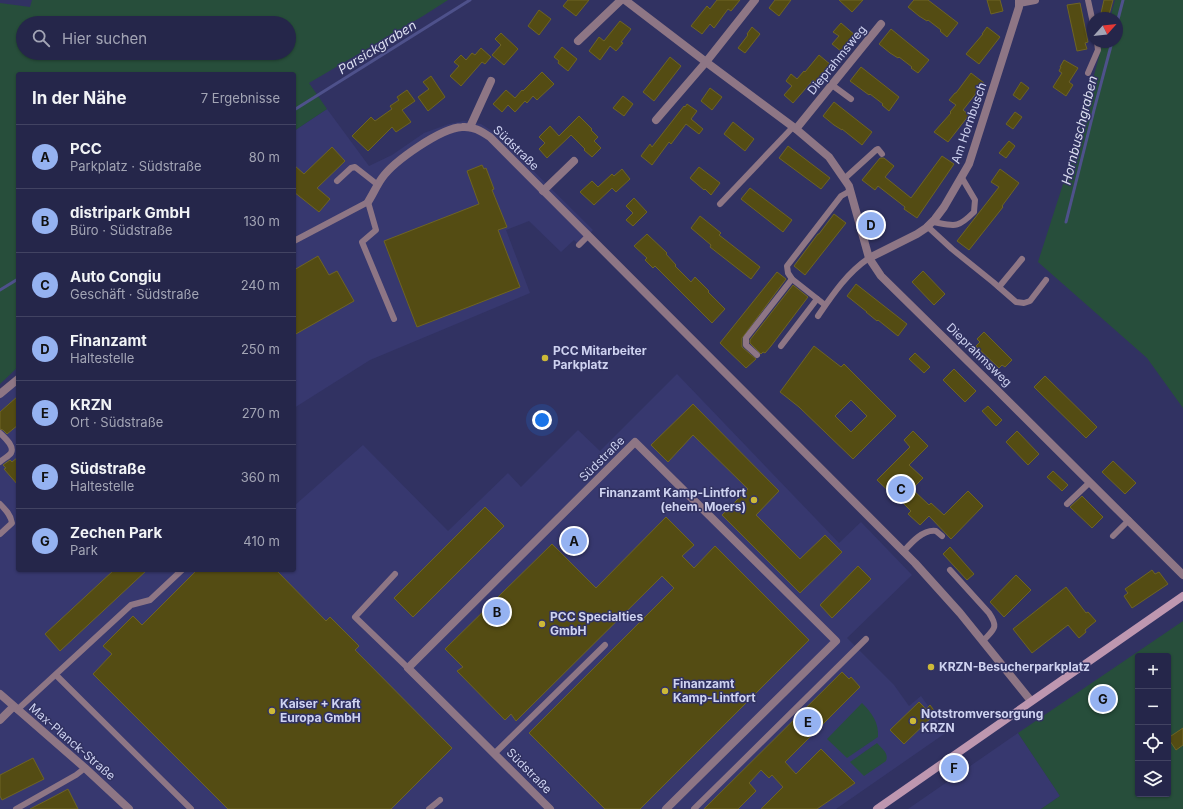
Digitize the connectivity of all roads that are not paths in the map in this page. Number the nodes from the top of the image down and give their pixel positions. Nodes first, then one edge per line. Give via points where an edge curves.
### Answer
1 (621, 0) edge
2 (625, 0) edge
3 (755, 0) edge
4 (1035, 0) edge
5 (1088, 0) edge
6 (1019, 2) edge
7 (1091, 12) edge
8 (881, 24) dead end
9 (578, 41) dead end
10 (1098, 48) edge
11 (706, 62) junction
12 (1088, 73) dead end
13 (491, 81) dead end
14 (832, 85) junction
15 (851, 99) dead end
16 (656, 120) dead end
17 (470, 127) junction
18 (795, 128) junction
19 (882, 154) dead end
20 (574, 161) dead end
21 (962, 178) junction
22 (844, 179) junction
23 (337, 181) dead end
24 (378, 185) junction
25 (543, 191) junction
26 (850, 191) junction
27 (368, 202) junction
28 (720, 204) dead end
29 (930, 224) junction
30 (588, 236) junction
31 (296, 240) edge
32 (579, 245) dead end
33 (869, 258) junction
34 (1022, 259) dead end
35 (792, 279) junction
36 (1046, 280) dead end
37 (999, 287) junction
38 (817, 298) junction
39 (825, 305) junction
40 (818, 316) dead end
41 (394, 320) dead end
42 (782, 346) dead end
43 (757, 355) dead end
44 (16, 381) edge
45 (0, 394) edge
46 (0, 433) edge
47 (0, 462) edge
48 (1090, 482) junction
49 (0, 504) edge
50 (1067, 504) dead end
51 (1129, 520) junction
52 (0, 534) edge
53 (942, 536) dead end
54 (1113, 536) dead end
55 (903, 552) junction
56 (950, 570) dead end
57 (180, 572) edge
58 (395, 574) dead end
59 (1183, 575) edge
60 (1183, 596) edge
61 (866, 639) dead end
62 (983, 641) junction
63 (605, 645) dead end
64 (408, 668) junction
65 (56, 675) junction
66 (0, 694) edge
67 (1031, 701) junction
68 (15, 708) junction
69 (0, 720) edge
70 (494, 754) junction
71 (84, 768) junction
72 (440, 800) dead end
73 (16, 809) edge
74 (129, 809) edge
75 (191, 809) edge
76 (429, 809) edge
77 (550, 809) edge
78 (666, 809) edge
79 (694, 809) edge
80 (877, 809) edge

1 - 9 street
2 - 11 street, Dieprahmsweg
3 - 11 street
4 - 6 street
5 - 7 lane
6 - 21 street, Am Hornbusch via 969,164
8 - 14 street, Dieprahmsweg
10 - 12 lane
11 - 16 street
11 - 18 street, Dieprahmsweg
13 - 17 street
14 - 15 lane
14 - 18 street, Dieprahmsweg
17 - 24 street via 438,134 400,160
17 - 25 street, Südstraße via 490,137
18 - 22 street, Dieprahmsweg via 829,157
18 - 28 lane
19 - 22 lane via 876,150
20 - 25 street
21 - 29 street, Am Hornbusch
21 - 29 lane via 975,200 974,212 964,222 954,226
22 - 26 street, Dieprahmsweg
23 - 24 lane via 355,167
24 - 27 street
25 - 30 street, Südstraße
26 - 33 street, Dieprahmsweg
26 - 35 lane via 841,196 787,266
27 - 31 lane
27 - 41 lane via 376,230 362,242
29 - 33 street, Am Hornbusch via 917,234
29 - 37 lane via 952,249
30 - 32 lane
30 - 55 street, Südstraße
33 - 39 lane via 844,280
33 - 48 street, Dieprahmsweg via 887,283
34 - 37 lane
35 - 38 lane
35 - 43 lane via 746,338 746,345
36 - 37 lane via 1030,301 1024,304 1016,302
38 - 39 lane
38 - 42 lane
39 - 40 lane
44 - 45 street
46 - 47 lane via 12,450
48 - 50 lane
48 - 51 street, Dieprahmsweg
49 - 52 lane via 12,521
51 - 54 lane
51 - 59 street, Dieprahmsweg
53 - 55 lane via 936,531 928,531
55 - 62 street, Südstraße
56 - 62 lane via 994,620 996,627
57 - 65 lane via 150,600 131,605
58 - 64 lane via 355,617
60 - 67 main road
61 - 79 lane
62 - 67 street, Südstraße
63 - 70 lane
64 - 70 street, Südstraße
64 - 78 street, Südstraße via 635,442 836,642
65 - 68 lane
65 - 75 lane
66 - 68 street, Max-Planck-Straße
67 - 80 main road
68 - 69 street
68 - 71 street, Max-Planck-Straße
70 - 77 street, Südstraße
71 - 73 lane
71 - 74 street, Max-Planck-Straße
72 - 76 lane

